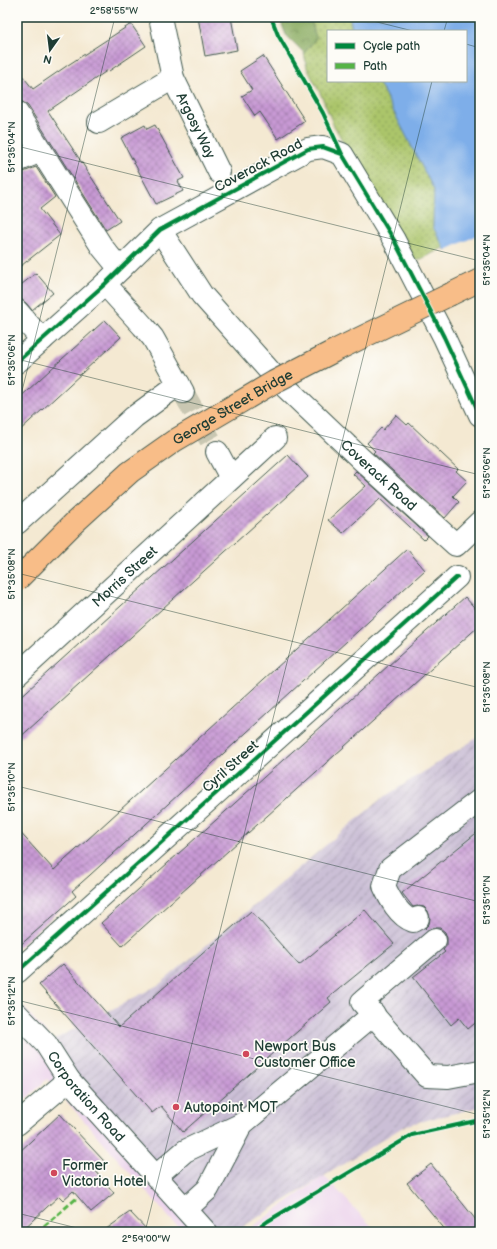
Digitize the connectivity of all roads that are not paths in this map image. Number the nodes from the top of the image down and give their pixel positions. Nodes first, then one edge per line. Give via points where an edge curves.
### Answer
1 (160, 17) edge
2 (173, 78) junction
3 (17, 113) edge
4 (99, 122) dead end
5 (41, 151) junction
6 (17, 160) edge
7 (219, 172) dead end
8 (160, 230) junction
9 (120, 269) junction
10 (480, 280) edge
11 (105, 284) junction
12 (17, 311) edge
13 (42, 340) junction
14 (17, 362) edge
15 (480, 415) edge
16 (276, 438) dead end
17 (217, 452) tunnel mouth
18 (232, 478) junction
19 (480, 522) edge
20 (17, 523) edge
21 (457, 577) dead end
22 (17, 580) edge
23 (17, 675) edge
24 (480, 800) edge
25 (17, 972) edge
26 (17, 1014) edge
27 (374, 1014) junction
28 (480, 1071) edge
29 (69, 1080) junction
30 (17, 1124) edge
31 (242, 1124) junction
32 (156, 1176) junction
33 (186, 1209) junction
34 (206, 1232) edge

1 - 2 street, Argosy Way
2 - 4 street, Argosy Way
2 - 7 street, Argosy Way
3 - 5 street
5 - 6 street
5 - 9 street via 102,247
8 - 9 street, Coverack Road
8 - 15 street, Coverack Road via 308,149 323,147 342,154 394,240 444,337
8 - 19 street, Coverack Road via 202,295 275,377 361,459 456,545
9 - 11 street, Coverack Road
10 - 22 main road, George Street Bridge, bridge via 329,353 174,441 130,472
11 - 13 street, Coverack Road
11 - 20 street via 153,338 181,388 134,417
12 - 13 street
13 - 14 street, Coverack Road
16 - 18 street, Morris Street
17 - 18 street
18 - 23 street, Morris Street
21 - 25 street, Cyril Street
24 - 27 street via 390,869 384,886 390,898 406,918 415,919 414,928 432,943 362,1002
26 - 29 street, Corporation Road via 46,1044
27 - 28 street via 427,1076 448,1077
27 - 31 street
29 - 30 street
29 - 32 street, Corporation Road
31 - 32 street via 185,1151
31 - 33 street via 208,1189
32 - 33 street, Corporation Road
33 - 34 street, Corporation Road

